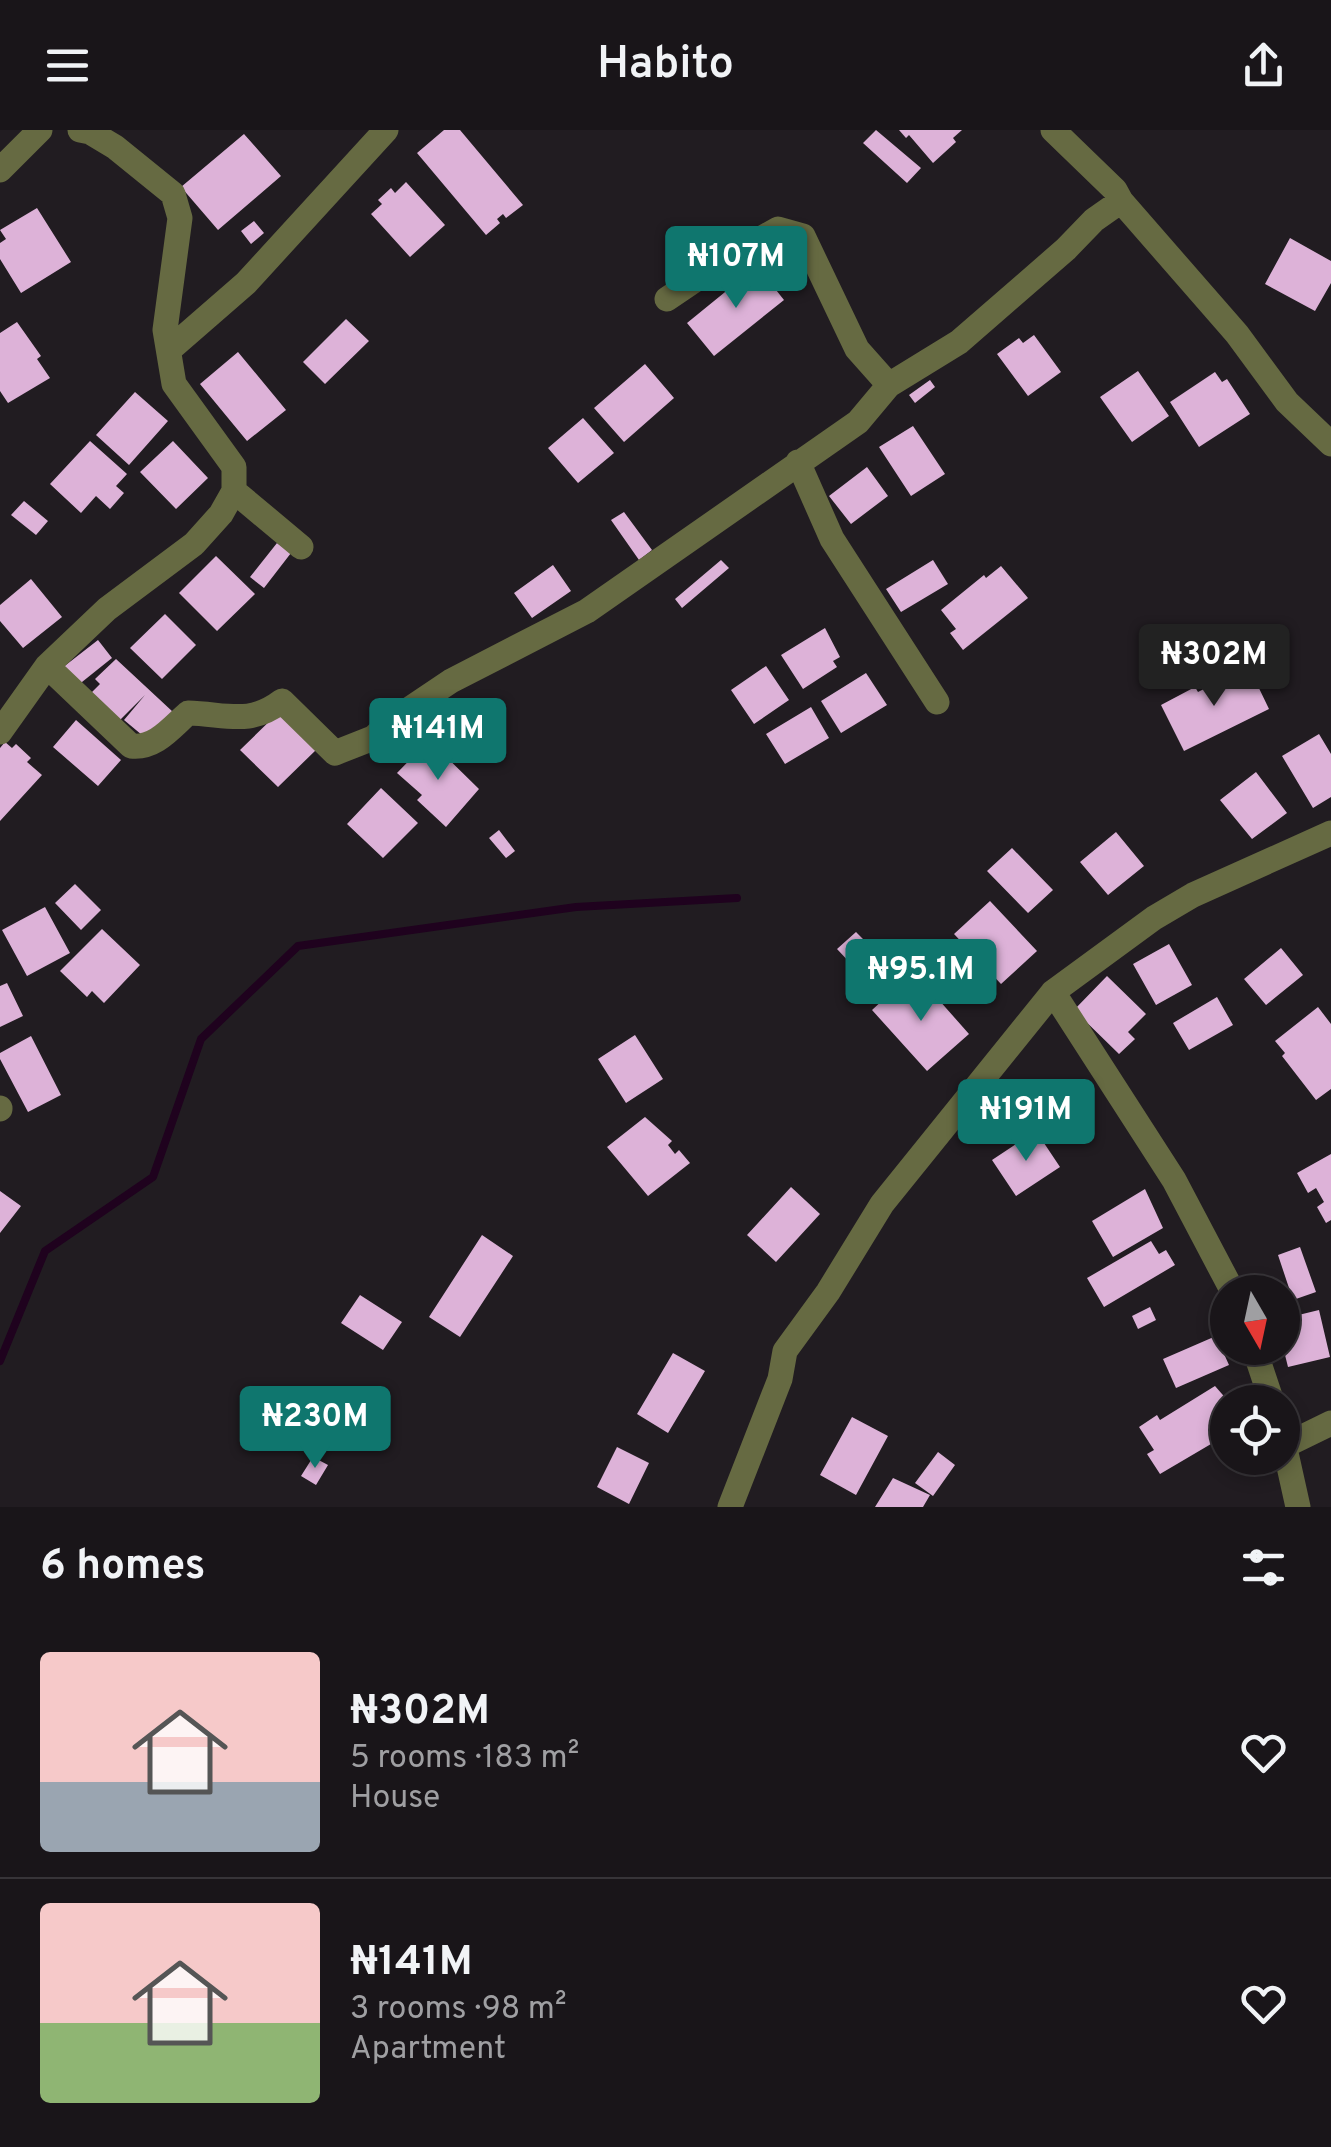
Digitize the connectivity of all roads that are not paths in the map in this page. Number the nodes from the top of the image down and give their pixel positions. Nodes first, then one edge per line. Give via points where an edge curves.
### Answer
1 (36, 130) edge
2 (80, 130) edge
3 (386, 130) edge
4 (1053, 130) edge
5 (0, 170) edge
6 (1120, 201) junction
7 (667, 299) dead end
8 (169, 350) junction
9 (889, 385) junction
10 (1331, 444) edge
11 (798, 462) junction
12 (234, 491) junction
13 (301, 547) dead end
14 (47, 666) junction
15 (937, 702) dead end
16 (0, 732) edge
17 (1331, 834) edge
18 (1053, 992) junction
19 (1224, 1275) edge
20 (1331, 1423) edge
21 (1300, 1434) edge
22 (1291, 1475) edge
23 (730, 1507) edge
24 (1298, 1507) edge

1 - 5 street
2 - 8 street via 115,147 173,194 180,218 167,302
3 - 8 street via 246,284
4 - 6 street
6 - 9 street via 958,342
6 - 10 street via 1287,402
7 - 9 street via 778,229 803,236 857,349
8 - 12 street via 174,384 234,467
9 - 11 street via 858,422
11 - 14 street via 587,612 451,681 373,738 335,753 282,701 264,715 242,719 188,713 144,748 132,746
11 - 15 street via 832,540
12 - 13 street
12 - 14 street via 194,544 106,610
14 - 16 street
17 - 18 street via 1193,894
18 - 19 street via 1174,1180
18 - 23 street via 882,1204 785,1350
20 - 21 street
22 - 24 street

